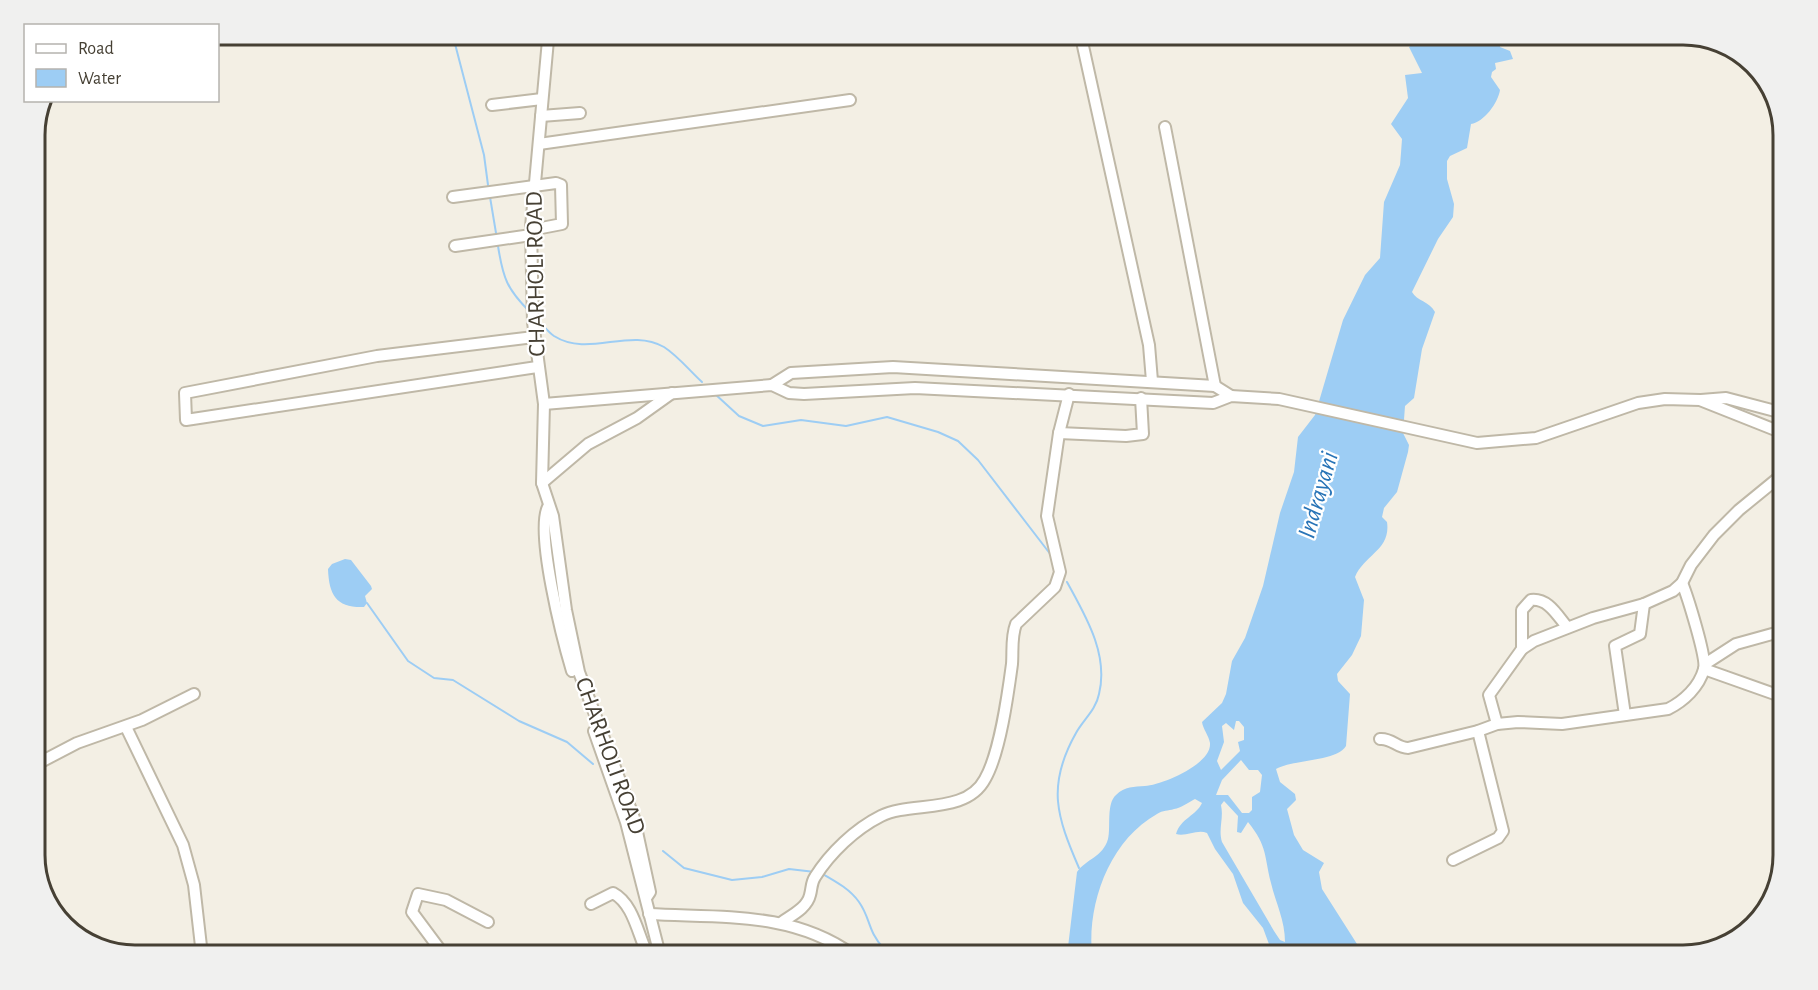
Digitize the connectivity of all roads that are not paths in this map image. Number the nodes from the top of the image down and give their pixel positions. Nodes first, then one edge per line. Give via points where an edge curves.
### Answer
1 (547, 45) edge
2 (1082, 45) edge
3 (542, 99) junction
4 (850, 100) dead end
5 (492, 105) dead end
6 (580, 113) dead end
7 (541, 116) junction
8 (1165, 127) dead end
9 (539, 144) junction
10 (534, 186) junction
11 (453, 197) dead end
12 (531, 232) junction
13 (455, 246) dead end
14 (534, 337) junction
15 (537, 367) junction
16 (1152, 381) junction
17 (772, 385) junction
18 (1215, 386) junction
19 (672, 393) junction
20 (1069, 394) junction
21 (1231, 396) junction
22 (1141, 398) junction
23 (1700, 400) junction
24 (544, 404) junction
25 (1773, 410) edge
26 (1773, 429) edge
27 (1059, 433) junction
28 (1773, 482) edge
29 (542, 483) junction
30 (1682, 583) junction
31 (1644, 604) junction
32 (1567, 627) junction
33 (1773, 634) edge
34 (1522, 649) junction
35 (1704, 667) junction
36 (1773, 693) edge
37 (194, 694) dead end
38 (1625, 715) junction
39 (1497, 724) junction
40 (126, 727) junction
41 (1478, 731) junction
42 (1380, 739) dead end
43 (45, 760) edge
44 (1453, 860) dead end
45 (591, 904) dead end
46 (649, 914) junction
47 (488, 922) dead end
48 (782, 922) junction
49 (201, 945) edge
50 (436, 945) edge
51 (644, 945) edge
52 (657, 945) edge
53 (838, 945) edge

1 - 3 street, CHARHOLI ROAD
2 - 16 street via 1149,345
3 - 5 street
3 - 7 street, CHARHOLI ROAD
4 - 9 street
6 - 7 street
7 - 9 street, CHARHOLI ROAD
8 - 18 street
9 - 10 street, CHARHOLI ROAD
10 - 11 street
10 - 12 street, CHARHOLI ROAD
10 - 12 street via 561,184 562,219 558,226
12 - 13 street
12 - 14 street, CHARHOLI ROAD
14 - 15 street, CHARHOLI ROAD
14 - 15 street via 377,356 185,393 186,420
15 - 24 street, CHARHOLI ROAD
16 - 17 street via 893,367 791,373
16 - 18 street
17 - 19 street
17 - 20 street via 797,394 915,388
18 - 21 street
19 - 24 street
19 - 29 street via 638,418 588,444
20 - 22 street
20 - 27 street
21 - 22 street via 1214,403
21 - 23 street via 1279,399 1477,443 1536,438 1638,403
22 - 27 street via 1143,434
23 - 25 street via 1726,398
23 - 26 street
24 - 29 street, CHARHOLI ROAD
27 - 48 street via 1047,516 1059,580 1016,624 1006,703 985,781 975,792 959,799 888,813 873,821 842,844 814,879 805,905
28 - 30 street via 1714,535
29 - 46 street, CHARHOLI ROAD via 553,516 574,651 595,725 621,778 642,846 650,892 645,898
30 - 31 street
30 - 35 street
31 - 32 street
31 - 38 street via 1640,634 1615,646
32 - 34 street
32 - 34 street via 1546,603 1531,600 1522,610
33 - 35 street via 1736,644
34 - 39 street via 1489,695
35 - 36 street
35 - 38 street via 1688,697 1679,703 1668,709
37 - 40 street
38 - 39 street via 1562,724
39 - 41 street
40 - 43 street via 77,743
40 - 49 street via 186,854
41 - 42 street via 1408,748
41 - 44 street via 1503,831 1498,838
45 - 51 street via 607,894 620,898
46 - 48 street
46 - 52 street, CHARHOLI ROAD
47 - 50 street via 446,900 418,894 412,912
48 - 53 street via 825,936

